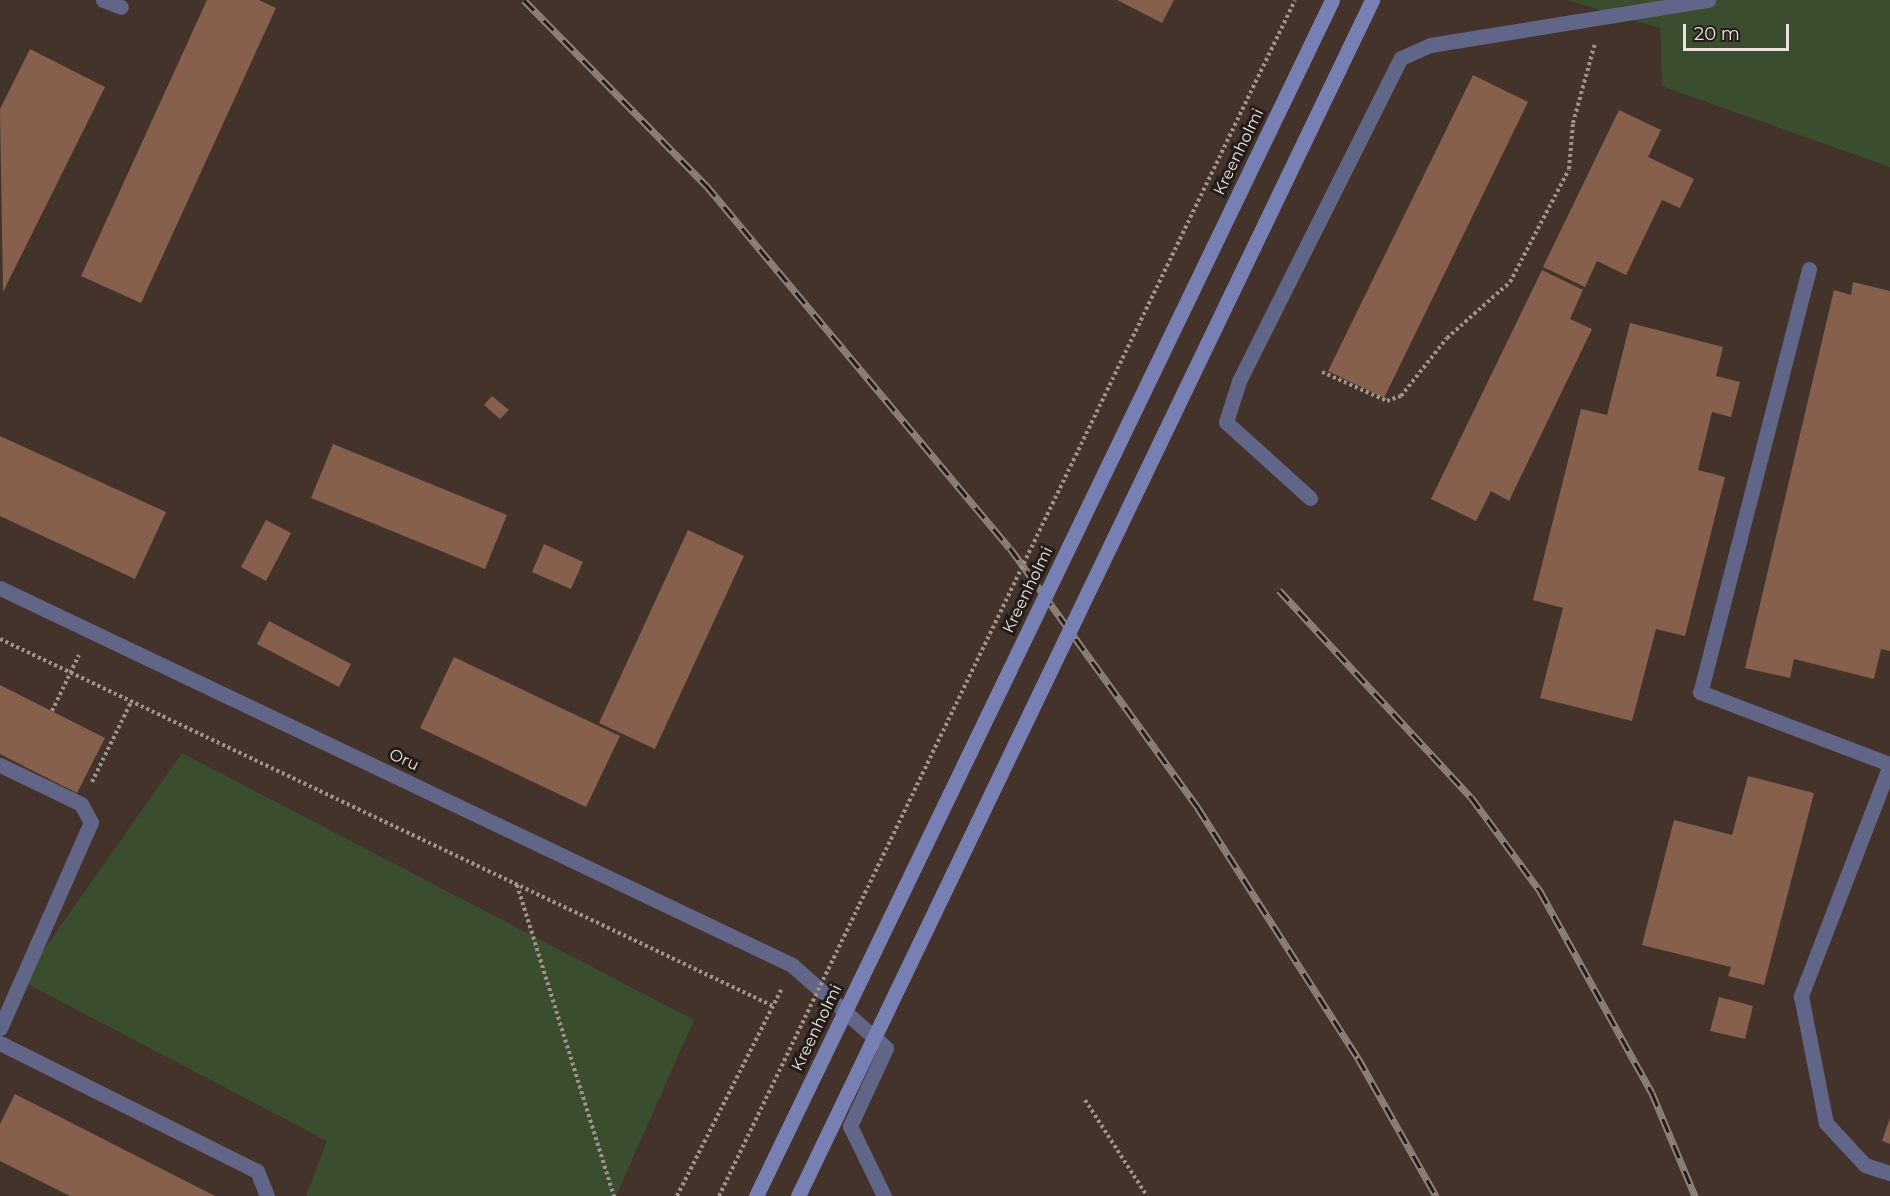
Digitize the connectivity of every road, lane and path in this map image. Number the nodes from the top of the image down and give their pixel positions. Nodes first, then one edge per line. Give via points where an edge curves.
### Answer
1 (103, 0) edge
2 (1295, 0) edge
3 (1332, 0) edge
4 (1371, 0) edge
5 (1708, 0) edge
6 (121, 7) dead end
7 (1602, 19) junction
8 (1809, 269) dead end
9 (1322, 372) dead end
10 (1310, 498) dead end
11 (0, 588) edge
12 (90, 631) junction
13 (0, 639) edge
14 (70, 673) junction
15 (131, 702) junction
16 (52, 711) dead end
17 (1890, 764) edge
18 (0, 765) edge
19 (81, 804) junction
20 (517, 885) junction
21 (792, 965) junction
22 (773, 1006) junction
23 (0, 1028) edge
24 (0, 1043) edge
25 (1086, 1100) dead end
26 (1890, 1173) edge
27 (267, 1196) edge
28 (614, 1196) edge
29 (677, 1196) edge
30 (719, 1196) edge
31 (756, 1196) edge
32 (798, 1196) edge
33 (884, 1196) edge
34 (1147, 1196) edge

1 - 6 street
2 - 30 path, bridge
3 - 31 main road, Kreenholmi, bridge
4 - 32 main road, bridge
5 - 7 street
7 - 9 path via 1573,123 1569,169 1510,282 1447,338 1401,396 1387,401
7 - 10 street via 1430,45 1401,58 1239,381 1226,422
8 - 17 street via 1700,692
11 - 12 street, Oru
12 - 14 path
12 - 21 street, Oru
13 - 14 path
14 - 15 path
14 - 16 path
15 - 19 path
15 - 20 path
17 - 26 street via 1801,996 1826,1123 1865,1165
18 - 19 street
19 - 23 street via 91,822
20 - 22 path
20 - 28 path
21 - 22 path
21 - 33 street, Oru via 886,1048 850,1126
22 - 29 path
24 - 27 street via 256,1171
25 - 34 path

